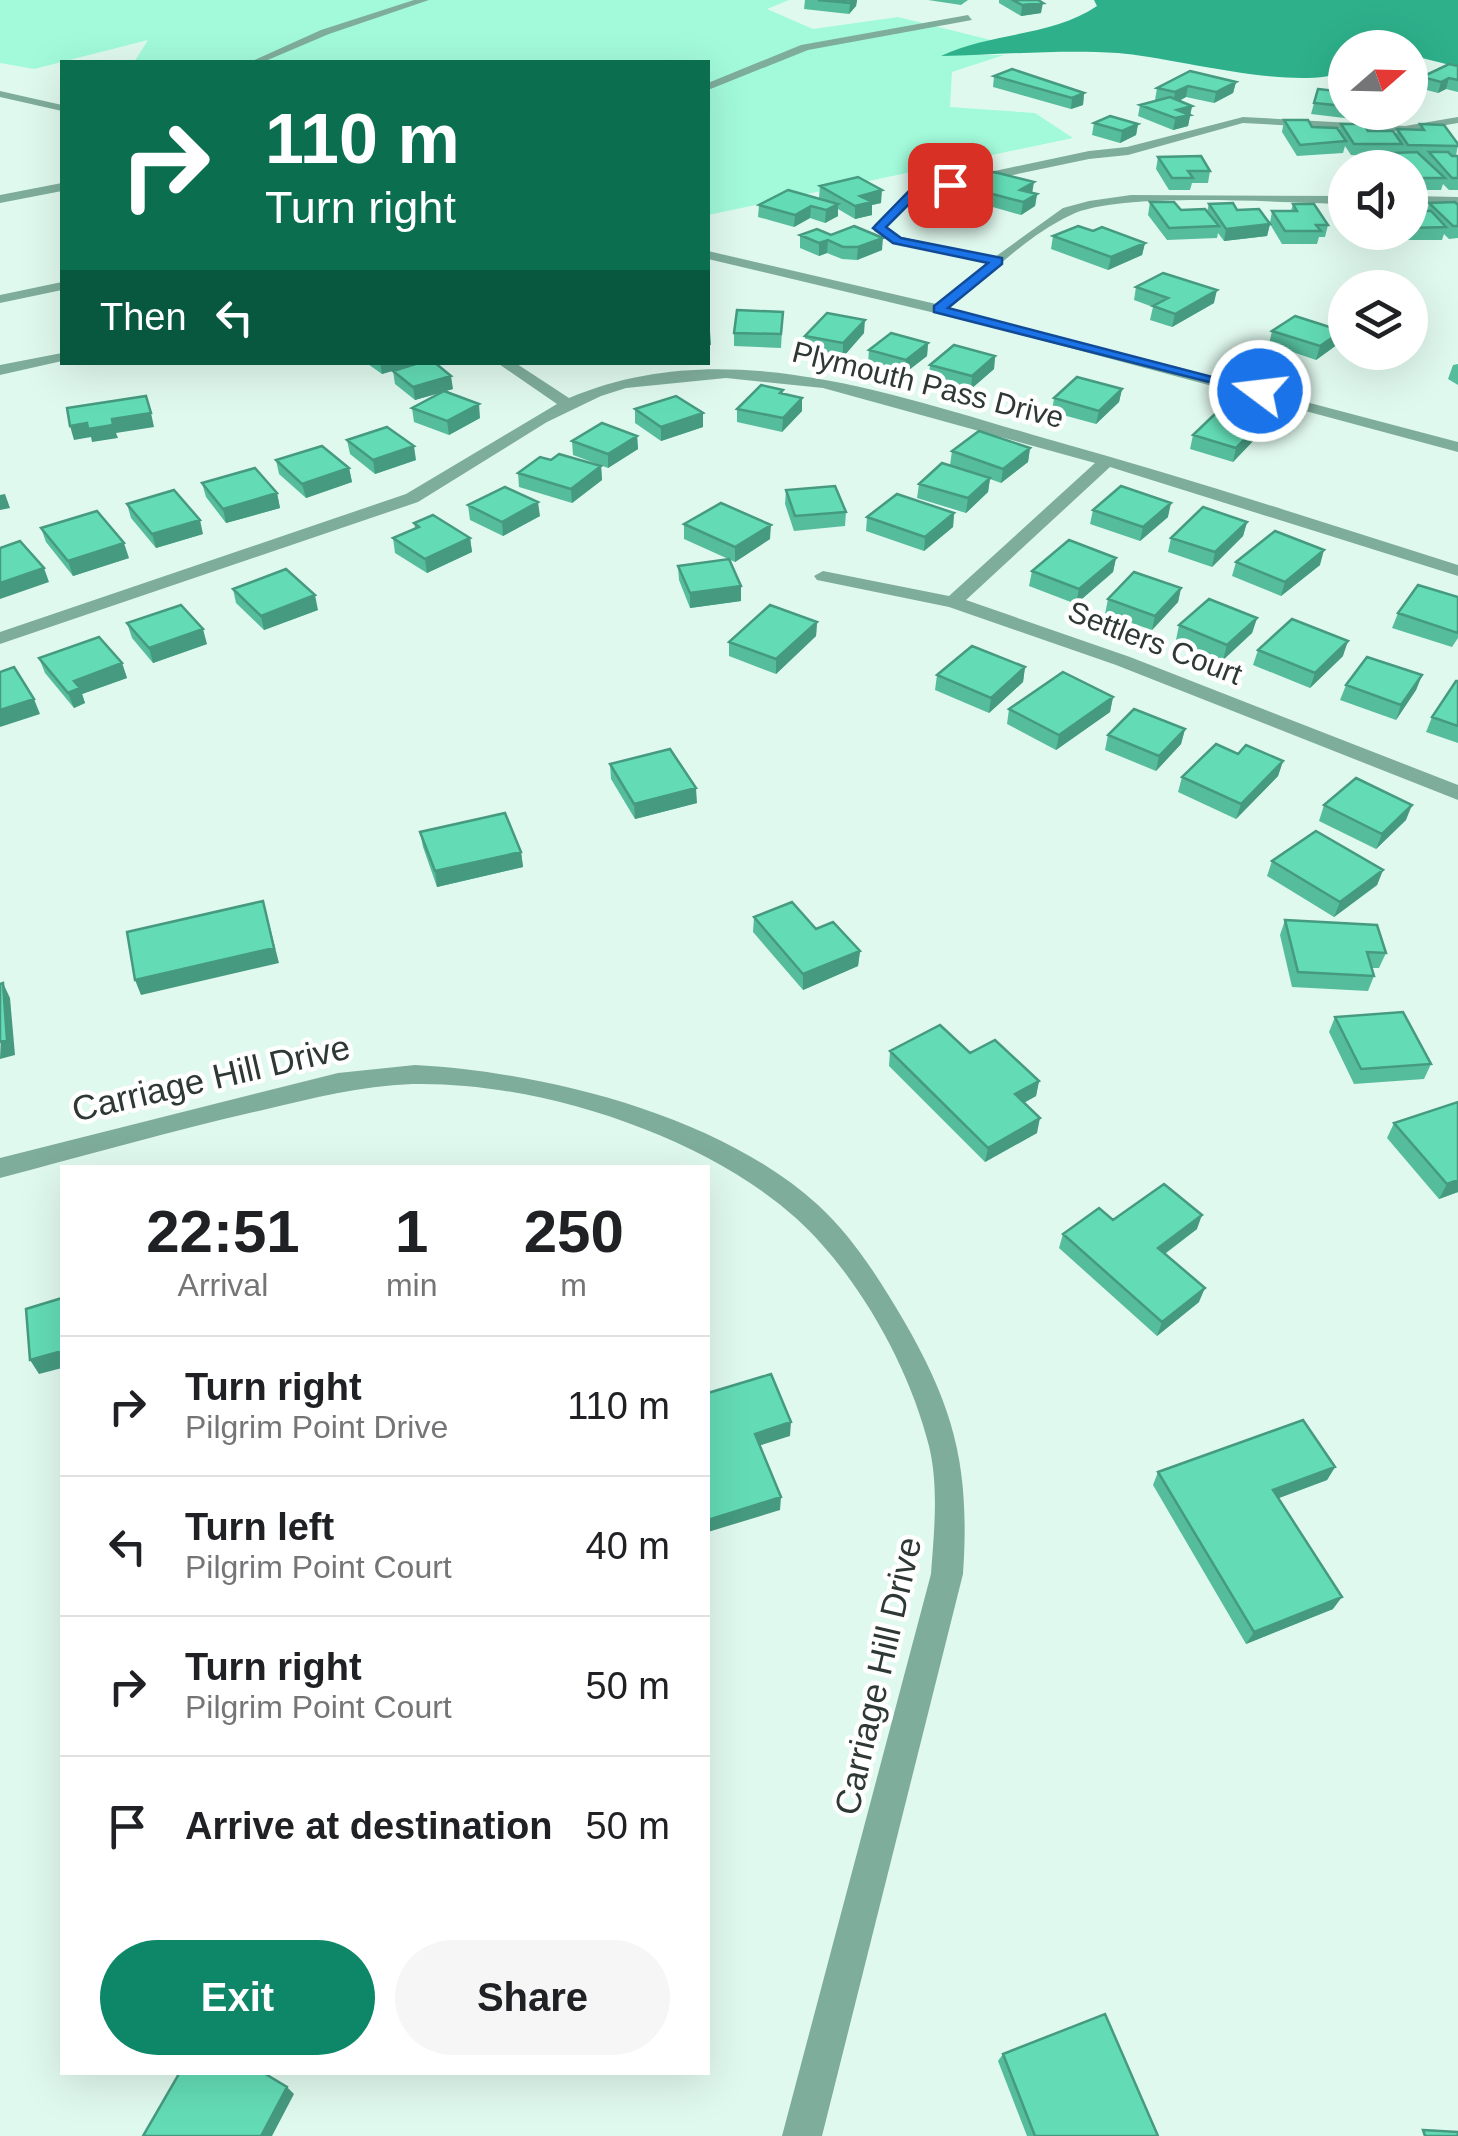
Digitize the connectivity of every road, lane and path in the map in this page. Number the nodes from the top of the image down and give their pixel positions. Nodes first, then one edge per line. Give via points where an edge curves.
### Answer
1 (424, 0) edge
2 (968, 18) dead end
3 (259, 60) edge
4 (710, 87) edge
5 (0, 94) edge
6 (60, 108) edge
7 (1458, 120) edge
8 (60, 187) edge
9 (0, 199) edge
10 (1328, 200) edge
11 (1428, 200) edge
12 (1458, 201) edge
13 (710, 255) edge
14 (997, 261) junction
15 (60, 286) edge
16 (0, 299) edge
17 (938, 309) junction
18 (60, 357) edge
19 (508, 365) edge
20 (0, 370) edge
21 (567, 404) junction
22 (1458, 448) edge
23 (1108, 460) junction
24 (1458, 571) edge
25 (824, 576) dead end
26 (953, 602) junction
27 (0, 638) edge
28 (1458, 793) edge
29 (0, 1168) edge
30 (802, 2136) edge

1 - 3 street
2 - 4 street via 806,47
5 - 6 street
7 - 14 street via 1406,129 1242,120 1128,152 1089,154 914,192 879,228 898,240
8 - 9 street
10 - 14 street via 1131,199 1090,205 1068,211
11 - 12 street
13 - 17 street
14 - 17 street
15 - 16 street
17 - 22 street
18 - 20 street
19 - 21 street
21 - 23 street, Plymouth Pass Drive via 620,384 687,373 758,372 831,383
21 - 27 street, Plymouth Pass Drive via 412,498
23 - 24 street, Plymouth Pass Drive
23 - 26 street
25 - 26 street, Settlers Court
26 - 28 street, Settlers Court
29 - 30 street, Carriage Hill Drive via 360,1078 459,1077 566,1095 660,1124 810,1215 880,1302 908,1354 944,1444 952,1507 947,1574

